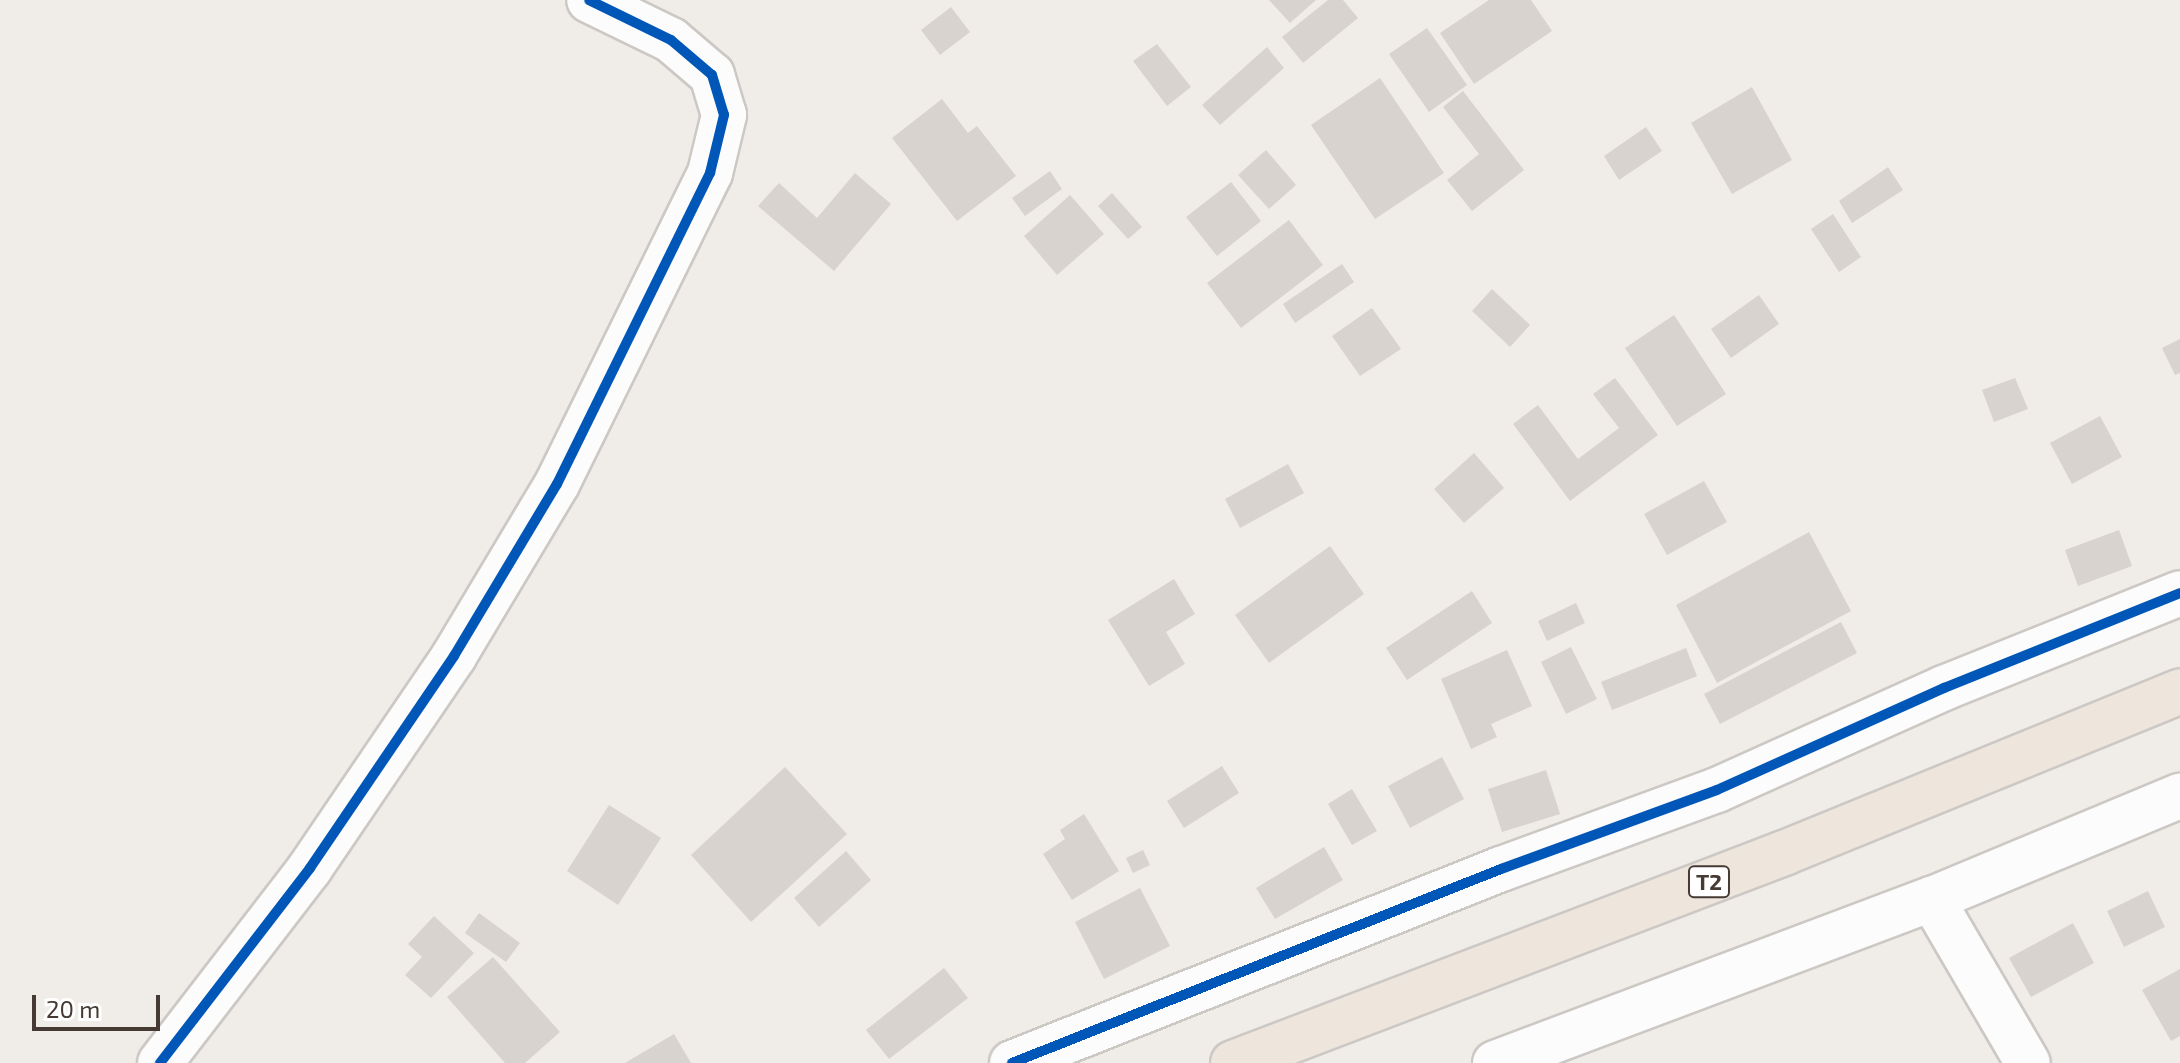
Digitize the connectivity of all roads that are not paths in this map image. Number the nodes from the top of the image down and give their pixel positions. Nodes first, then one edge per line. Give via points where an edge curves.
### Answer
1 (589, 0) edge
2 (2180, 593) edge
3 (2180, 691) edge
4 (2180, 796) edge
5 (1932, 899) junction
6 (160, 1063) edge
7 (1012, 1063) edge
8 (1233, 1063) edge
9 (1495, 1063) edge
10 (2028, 1063) edge

1 - 6 street via 671,40 712,75 724,115 710,173 557,484 454,656 310,868
2 - 7 street via 1944,688 1717,790 1501,869
3 - 8 highway, T2 via 1784,853
4 - 5 street
5 - 9 street
5 - 10 street

